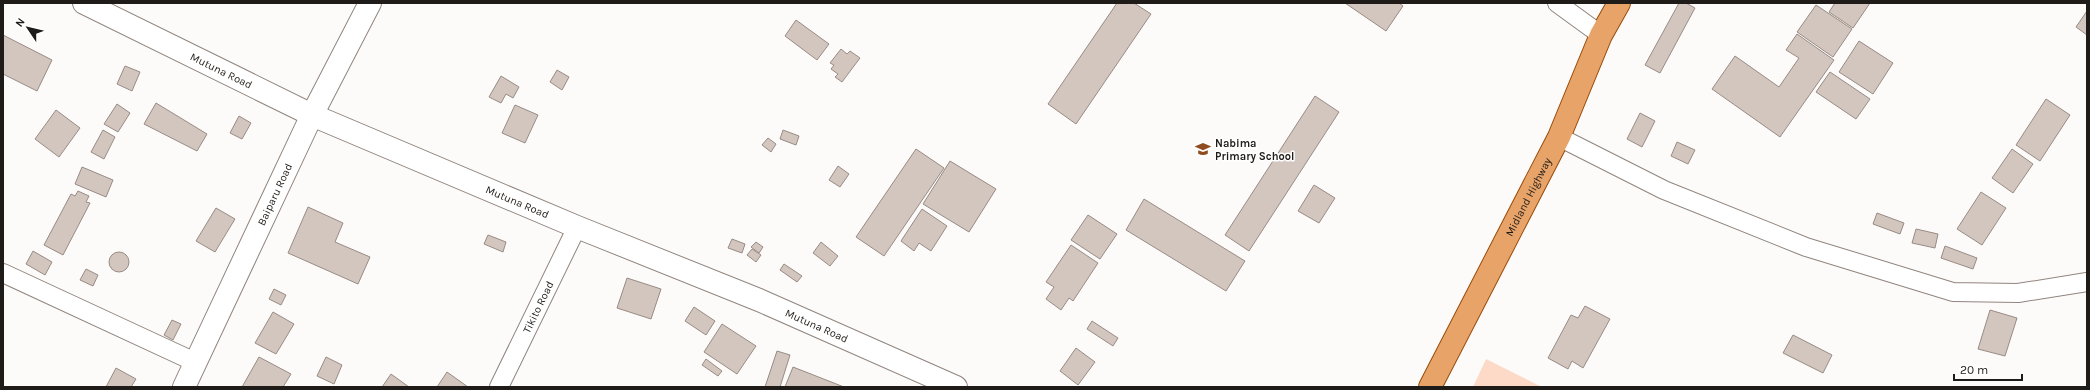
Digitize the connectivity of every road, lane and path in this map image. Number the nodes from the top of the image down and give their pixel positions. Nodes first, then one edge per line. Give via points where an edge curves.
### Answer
1 (84, 3) edge
2 (370, 3) edge
3 (1557, 3) edge
4 (1619, 3) edge
5 (1600, 35) junction
6 (312, 115) junction
7 (1559, 138) junction
8 (577, 227) junction
9 (3, 273) edge
10 (2087, 282) edge
11 (195, 362) junction
12 (184, 387) edge
13 (499, 387) edge
14 (956, 387) edge
15 (1430, 387) edge

1 - 6 street, Mutuna Road
2 - 6 street, Baiparu Road
3 - 5 street
4 - 5 main road, Midland Highway
5 - 7 main road, Midland Highway
6 - 8 street, Mutuna Road
6 - 11 street, Baiparu Road
7 - 10 street via 1664,190 1806,247 1953,292 2018,293
7 - 15 main road, Midland Highway
8 - 13 street, Tikito Road
8 - 14 street, Mutuna Road via 759,300
9 - 11 street
11 - 12 street, Baiparu Road

